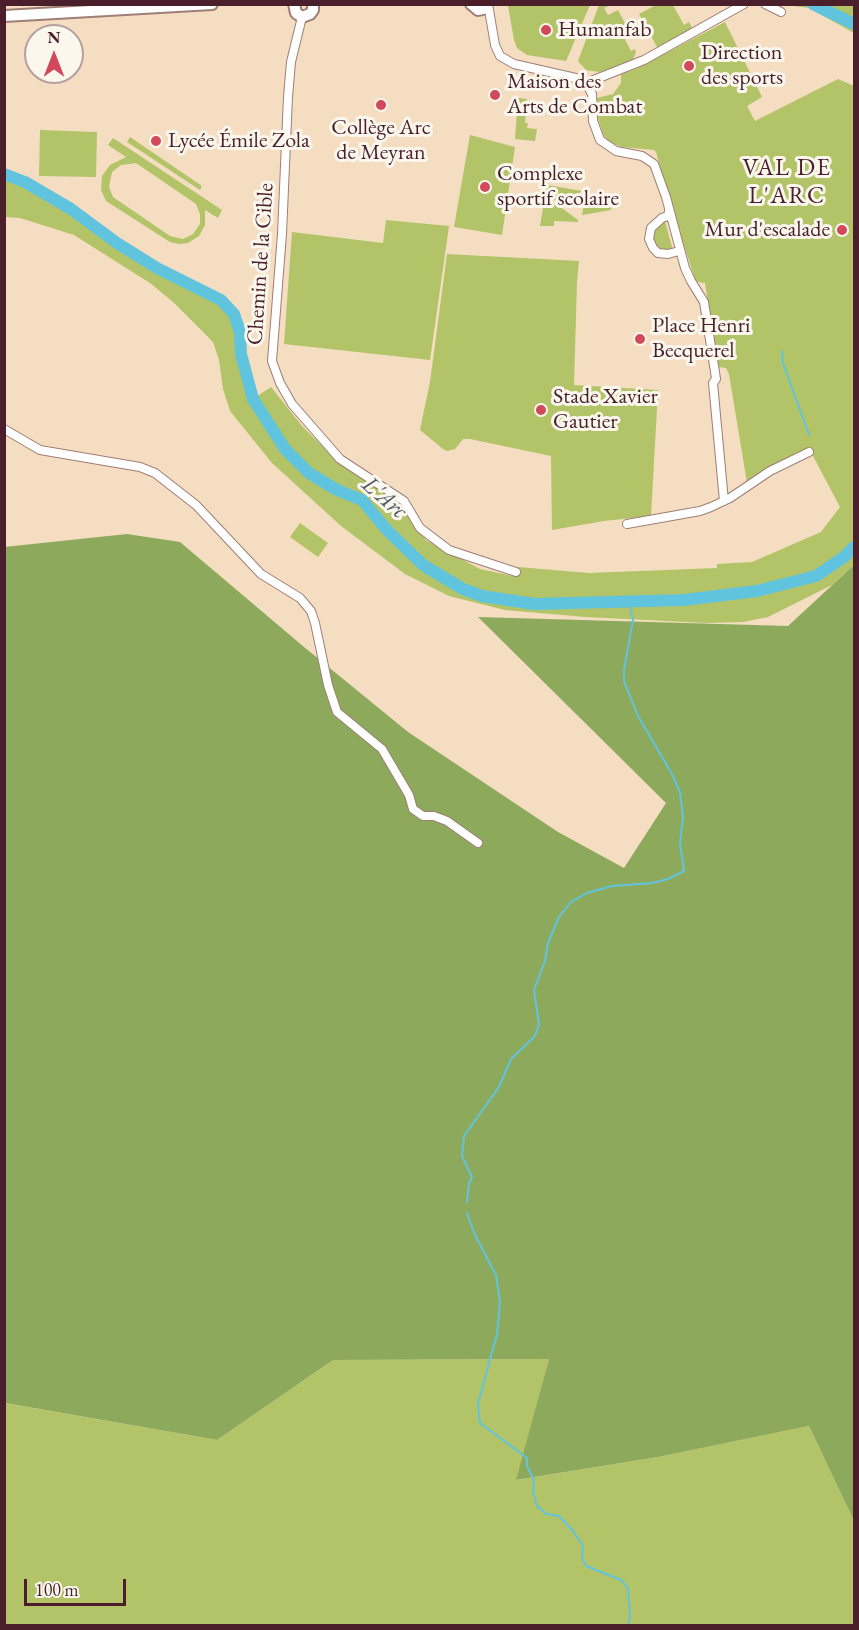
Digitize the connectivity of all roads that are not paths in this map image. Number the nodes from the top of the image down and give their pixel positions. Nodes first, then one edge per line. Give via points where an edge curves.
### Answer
1 (212, 4) edge
2 (294, 4) edge
3 (744, 4) edge
4 (765, 4) edge
5 (314, 5) edge
6 (481, 6) edge
7 (780, 12) dead end
8 (4, 16) edge
9 (302, 17) junction
10 (586, 83) junction
11 (669, 211) junction
12 (679, 252) junction
13 (4, 429) edge
14 (809, 452) dead end
15 (724, 501) junction
16 (627, 524) dead end
17 (516, 572) dead end
18 (478, 843) dead end

1 - 8 main road
2 - 9 main road via 296,13
3 - 10 street via 644,60
4 - 7 street
5 - 9 main road via 310,14
6 - 10 street via 490,21 500,56 514,64 568,75
9 - 17 street, Chemin de la Cible via 291,62 272,361 280,383 292,404 340,459 405,501 420,528 449,550
10 - 11 street via 592,94 593,120 600,140 616,151 642,156 654,164
11 - 12 street
11 - 12 street via 651,228 649,239 658,253
12 - 15 street via 706,309 716,379 713,383
13 - 18 street via 40,450 140,467 155,473 196,505 261,574 300,598 311,611 338,712 382,749 413,809 423,816 447,821
14 - 15 street via 770,471
15 - 16 street via 700,511

